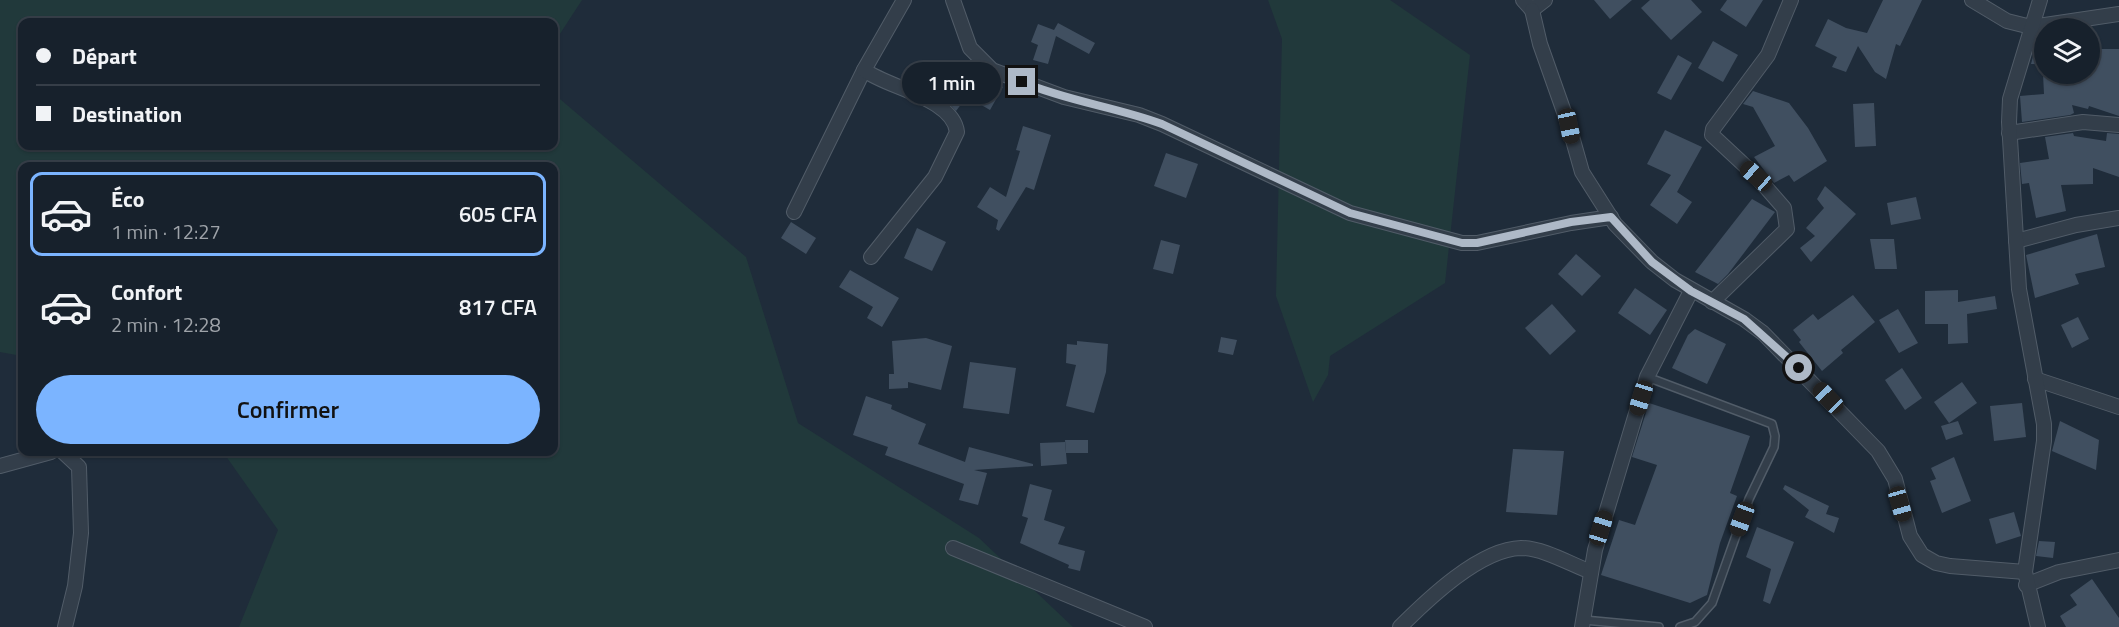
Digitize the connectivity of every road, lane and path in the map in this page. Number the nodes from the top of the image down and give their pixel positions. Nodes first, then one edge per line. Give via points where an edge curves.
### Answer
1 (904, 0) edge
2 (953, 0) edge
3 (1545, 0) edge
4 (1791, 0) edge
5 (1972, 0) edge
6 (2040, 0) edge
7 (1528, 5) edge
8 (2119, 14) edge
9 (2031, 27) junction
10 (864, 70) junction
11 (2119, 125) edge
12 (2009, 133) junction
13 (794, 212) dead end
14 (1611, 217) junction
15 (2119, 218) edge
16 (2016, 241) junction
17 (871, 257) dead end
18 (1691, 291) junction
19 (1712, 302) junction
20 (1647, 377) junction
21 (2035, 379) junction
22 (2119, 407) edge
23 (36, 456) edge
24 (67, 456) edge
25 (0, 466) edge
26 (953, 548) dead end
27 (2119, 560) edge
28 (1591, 572) junction
29 (2026, 578) junction
30 (1583, 623) edge
31 (65, 627) edge
32 (1146, 627) edge
33 (1400, 627) edge
34 (1659, 627) edge
35 (1680, 627) edge
36 (2038, 627) edge

1 - 10 street
2 - 14 street via 970,48 992,70 1064,97 1162,124 1350,213 1462,243
3 - 7 street
4 - 19 street via 1768,55 1712,135 1784,208 1787,229
5 - 9 street via 2007,21
6 - 9 street
7 - 14 street via 1582,172
8 - 9 street
9 - 12 street via 2010,99
10 - 13 street
10 - 17 street via 881,82 938,105 956,124 957,132 935,177
11 - 12 street via 2083,122
12 - 16 street
14 - 18 street via 1652,262
15 - 16 street
16 - 21 street via 2023,318
18 - 19 street
18 - 20 street
19 - 29 street via 1763,333 1871,442 1895,479 1910,536 1922,555 1936,563
20 - 28 street
20 - 35 lane via 1772,424 1775,436 1712,603 1695,622
21 - 22 street
21 - 29 street via 2044,441
23 - 25 street
24 - 31 street via 79,467 81,534
26 - 32 street
27 - 29 street
28 - 30 street
28 - 33 street via 1540,552 1507,550 1461,573
29 - 36 street
30 - 34 lane

